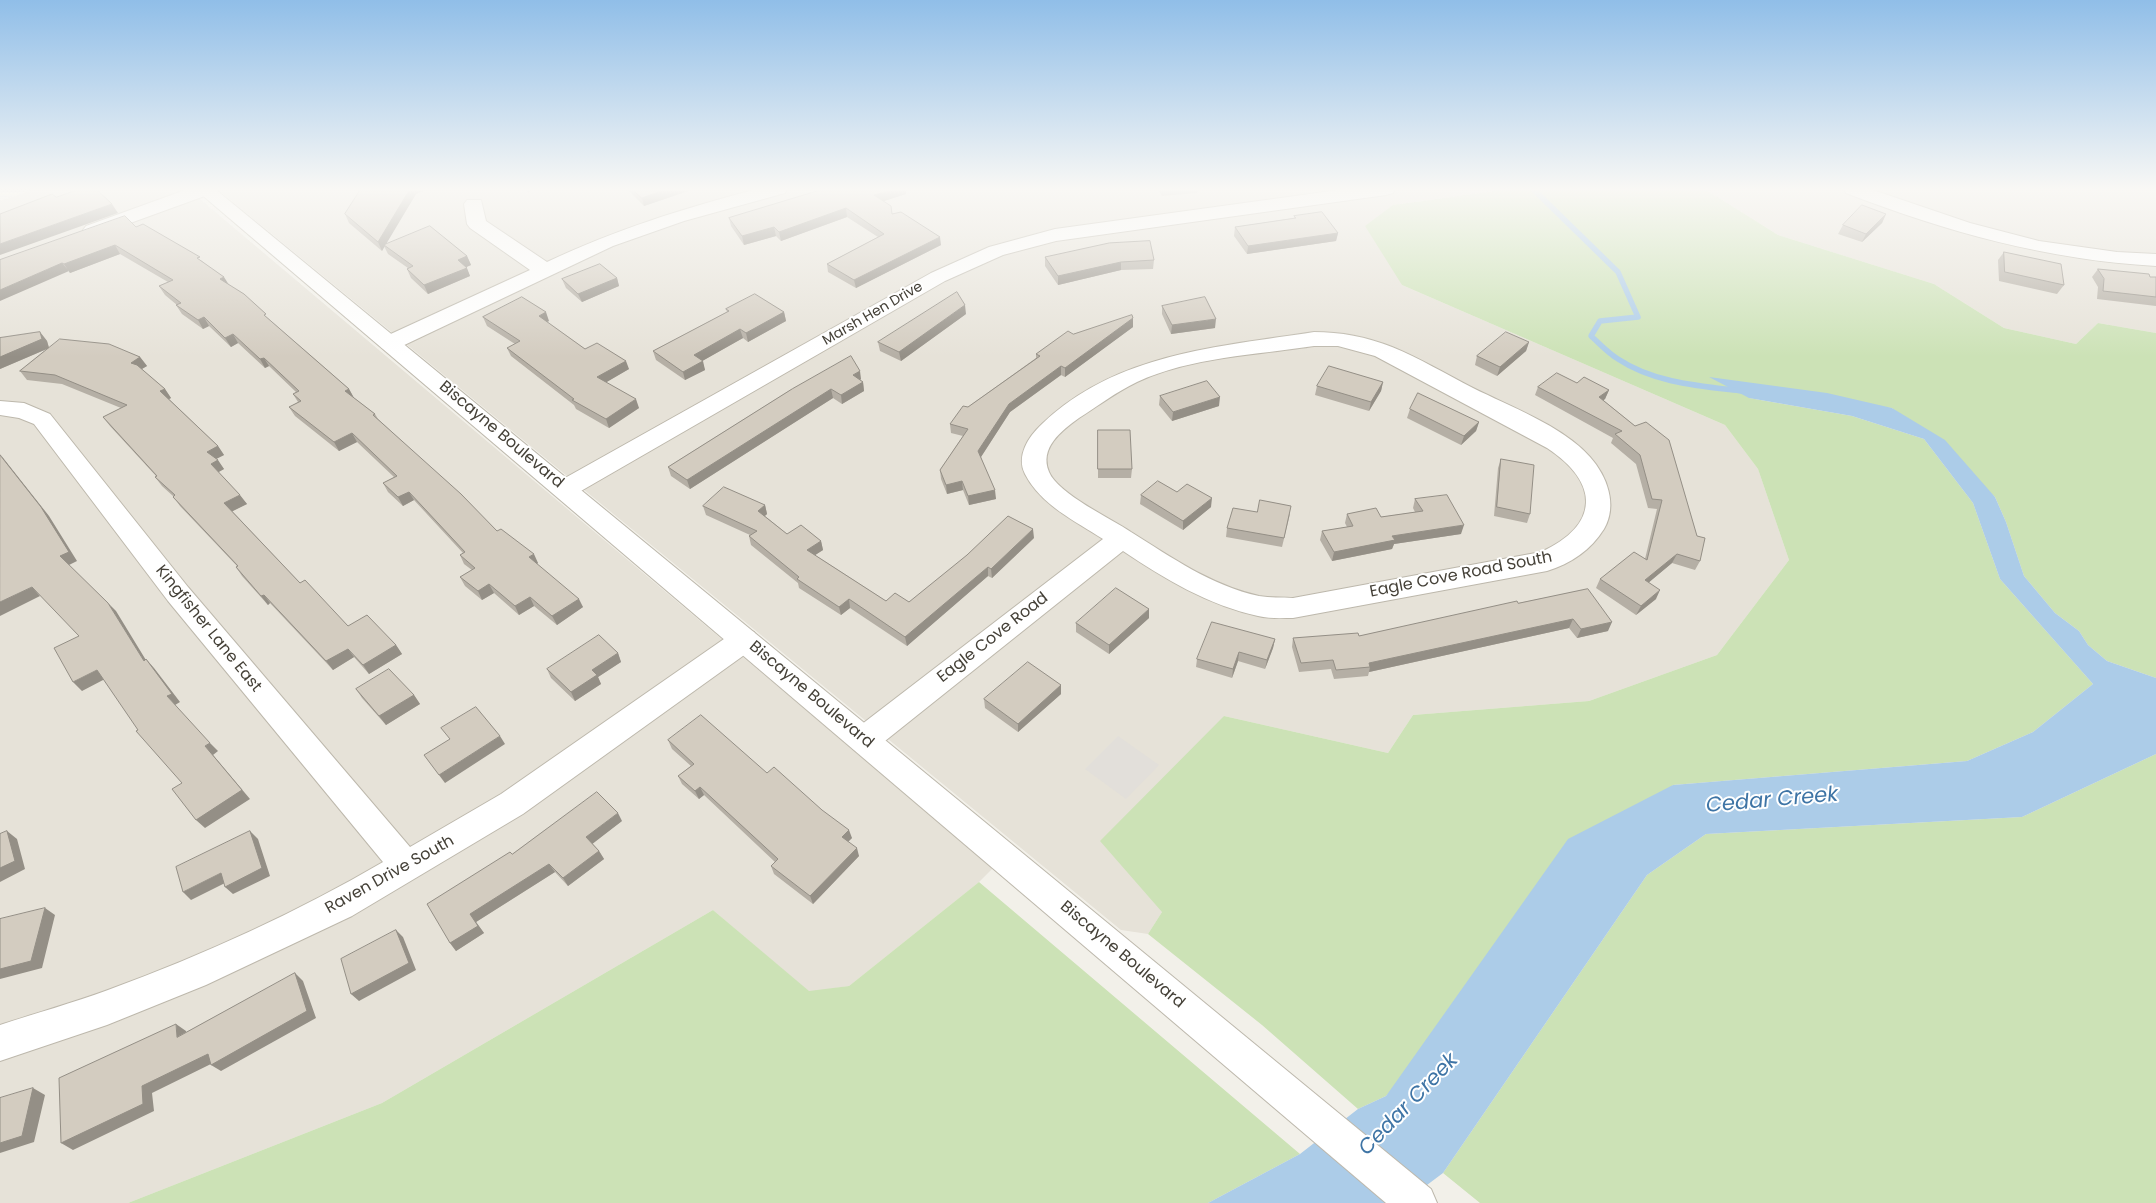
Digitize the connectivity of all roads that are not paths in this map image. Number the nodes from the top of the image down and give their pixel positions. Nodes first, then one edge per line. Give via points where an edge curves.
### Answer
1 (272, 245) edge
2 (508, 245) edge
3 (600, 245) edge
4 (1016, 245) edge
5 (2042, 245) edge
6 (2156, 260) edge
7 (546, 271) junction
8 (390, 343) junction
9 (1, 408) edge
10 (566, 489) junction
11 (1122, 538) junction
12 (744, 640) junction
13 (864, 740) junction
14 (406, 867) junction
15 (0, 1043) edge
16 (1418, 1203) edge

1 - 8 street, Biscayne Boulevard
2 - 7 street
3 - 7 street
4 - 10 street, Marsh Hen Drive via 938,277
5 - 6 street via 2086,254
7 - 8 street
8 - 10 street, Biscayne Boulevard
9 - 14 street, Kingfisher Lane East via 24,411 42,419 178,594
10 - 12 street, Biscayne Boulevard
11 - 11 street, Eagle Cove Road South via 1204,587 1229,598 1261,606 1293,608 1547,561 1570,550 1588,535 1598,518 1599,500 1582,463 1564,446 1540,432 1382,352 1339,339 1314,339 1167,364 1138,373 1055,424 1042,438 1034,454 1037,473 1049,490
11 - 13 street, Eagle Cove Road
12 - 13 street, Biscayne Boulevard
12 - 14 street, Raven Drive South via 512,804
13 - 16 street, Biscayne Boulevard
14 - 15 street, Raven Drive South via 340,905 194,973 107,1008

